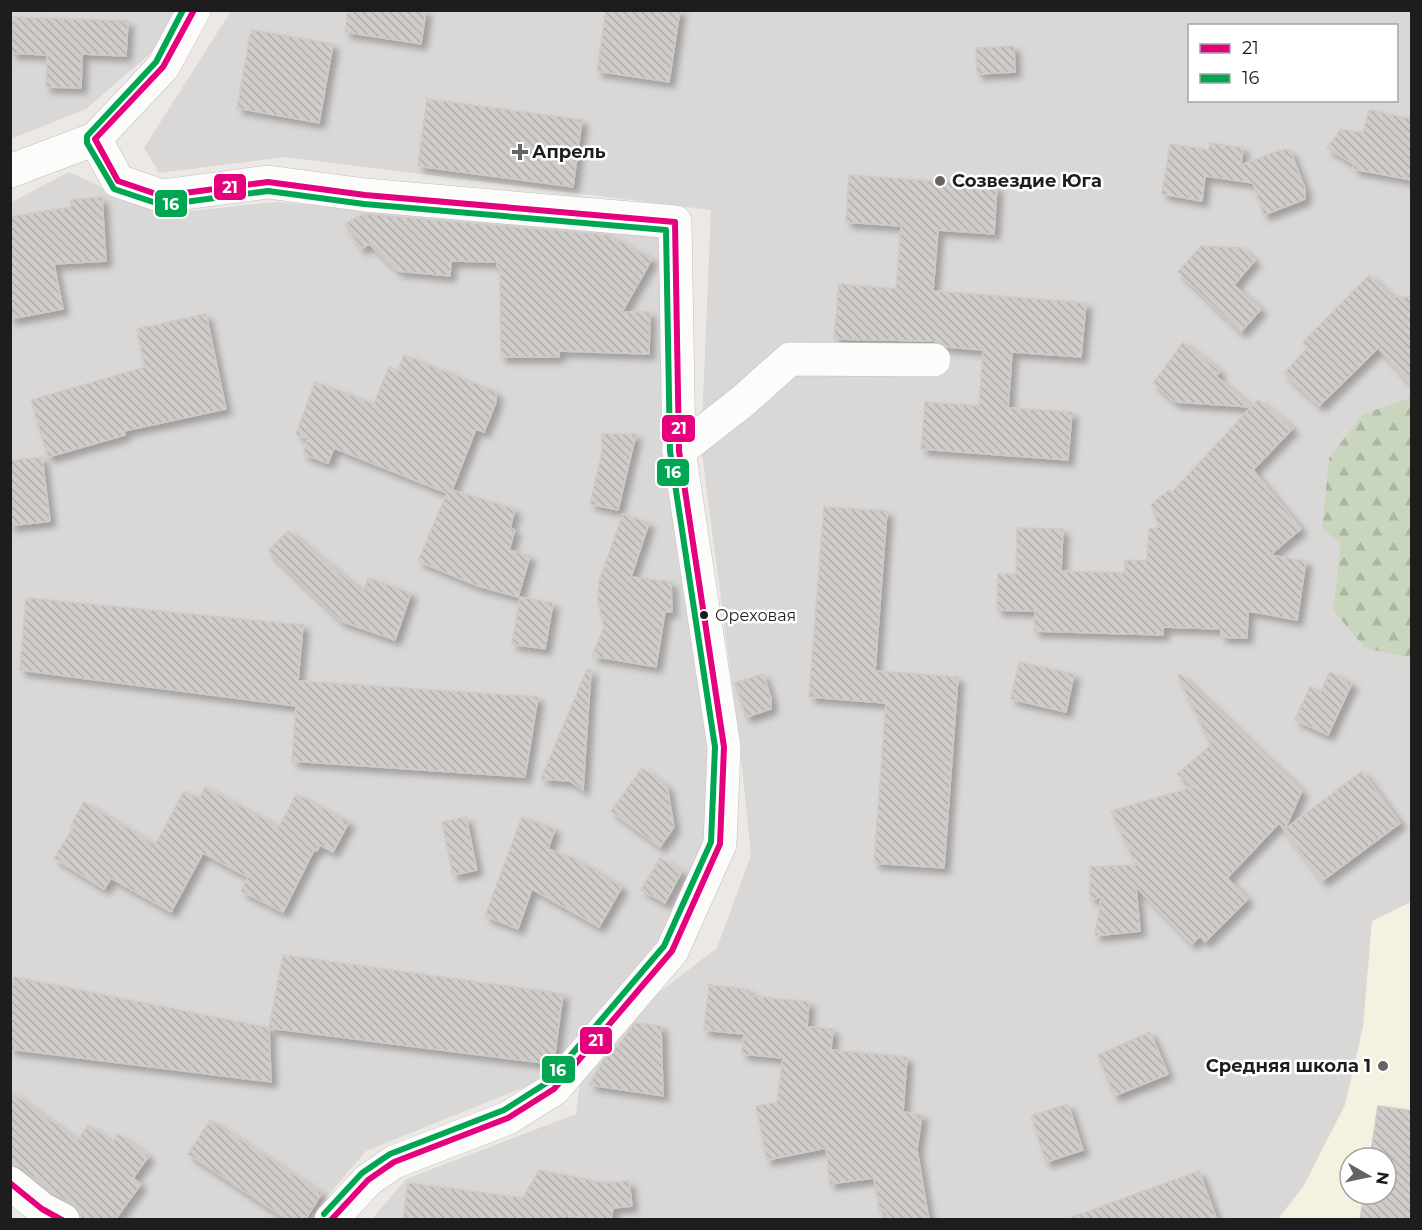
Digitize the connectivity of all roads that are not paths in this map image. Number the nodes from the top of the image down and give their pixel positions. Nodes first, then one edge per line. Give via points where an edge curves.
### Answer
1 (194, 10) edge
2 (95, 139) junction
3 (10, 171) edge
4 (934, 360) dead end
5 (679, 451) junction
6 (10, 1183) edge
7 (63, 1220) edge
8 (331, 1220) edge

1 - 2 street via 163,67
2 - 3 street
2 - 5 street via 118,181 162,196 268,182 376,196 675,222
4 - 5 street via 790,359
5 - 8 street via 724,747 720,844 677,940 661,967 554,1089 508,1118 394,1162 368,1180
6 - 7 street via 42,1209

